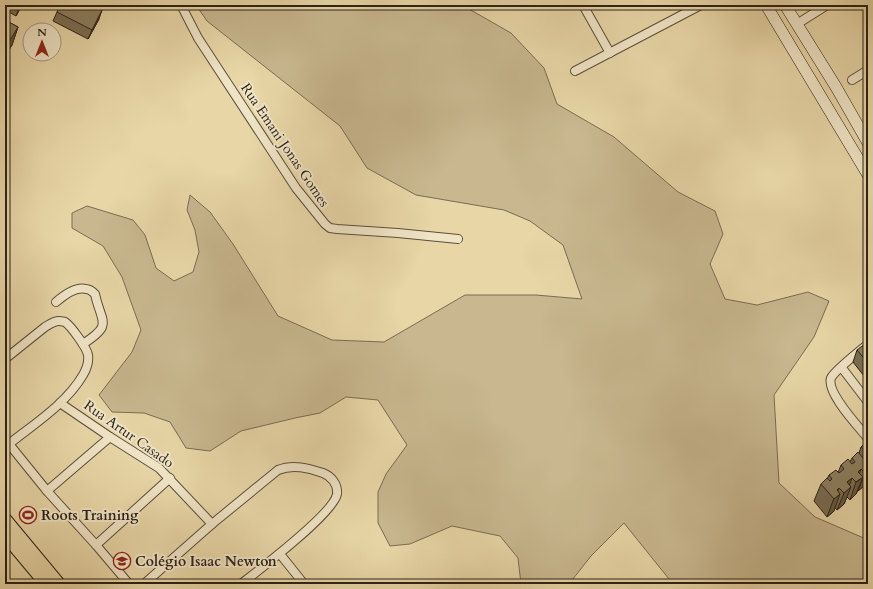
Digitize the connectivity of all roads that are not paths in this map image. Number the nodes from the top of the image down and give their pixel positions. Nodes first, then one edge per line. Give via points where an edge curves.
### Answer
1 (181, 5) edge
2 (583, 5) edge
3 (702, 5) edge
4 (766, 5) edge
5 (785, 5) edge
6 (826, 5) edge
7 (796, 24) junction
8 (610, 53) junction
9 (868, 70) edge
10 (575, 71) dead end
11 (852, 80) dead end
12 (868, 143) edge
13 (868, 175) edge
14 (458, 238) dead end
15 (56, 302) dead end
16 (83, 344) junction
17 (868, 344) edge
18 (5, 359) edge
19 (842, 368) junction
20 (60, 402) junction
21 (868, 402) edge
22 (866, 436) dead end
23 (110, 437) junction
24 (7, 441) edge
25 (170, 478) junction
26 (47, 491) junction
27 (5, 519) edge
28 (212, 524) junction
29 (5, 535) edge
30 (96, 545) junction
31 (280, 554) junction
32 (46, 584) edge
33 (59, 584) edge
34 (129, 584) edge
35 (144, 584) edge
36 (242, 584) edge
37 (304, 584) edge
38 (444, 584) edge
39 (450, 584) edge

1 - 14 street, Rua Emani Jonas Gomes via 198,38 296,188 324,224 337,229
2 - 8 street
3 - 8 street
4 - 13 street
5 - 7 street
6 - 7 street
7 - 12 street
8 - 10 street
9 - 11 street
15 - 16 street via 76,290 86,288 95,294 103,324 100,332
16 - 18 street via 65,322 60,321 50,323
16 - 20 street via 88,355 84,374
17 - 19 street
19 - 21 street
19 - 22 street via 831,379 831,388
20 - 23 street, Rua Artur Casado
20 - 24 street
23 - 25 street, Rua Artur Casado via 148,459
23 - 26 street
24 - 26 street
25 - 28 street, Rua Artur Casado
25 - 30 street
26 - 30 street
27 - 33 main road
28 - 31 street via 285,467 327,475 336,486 337,494 334,501 327,511
28 - 35 street
29 - 32 main road
30 - 34 street
31 - 36 street
31 - 37 street
38 - 39 street

